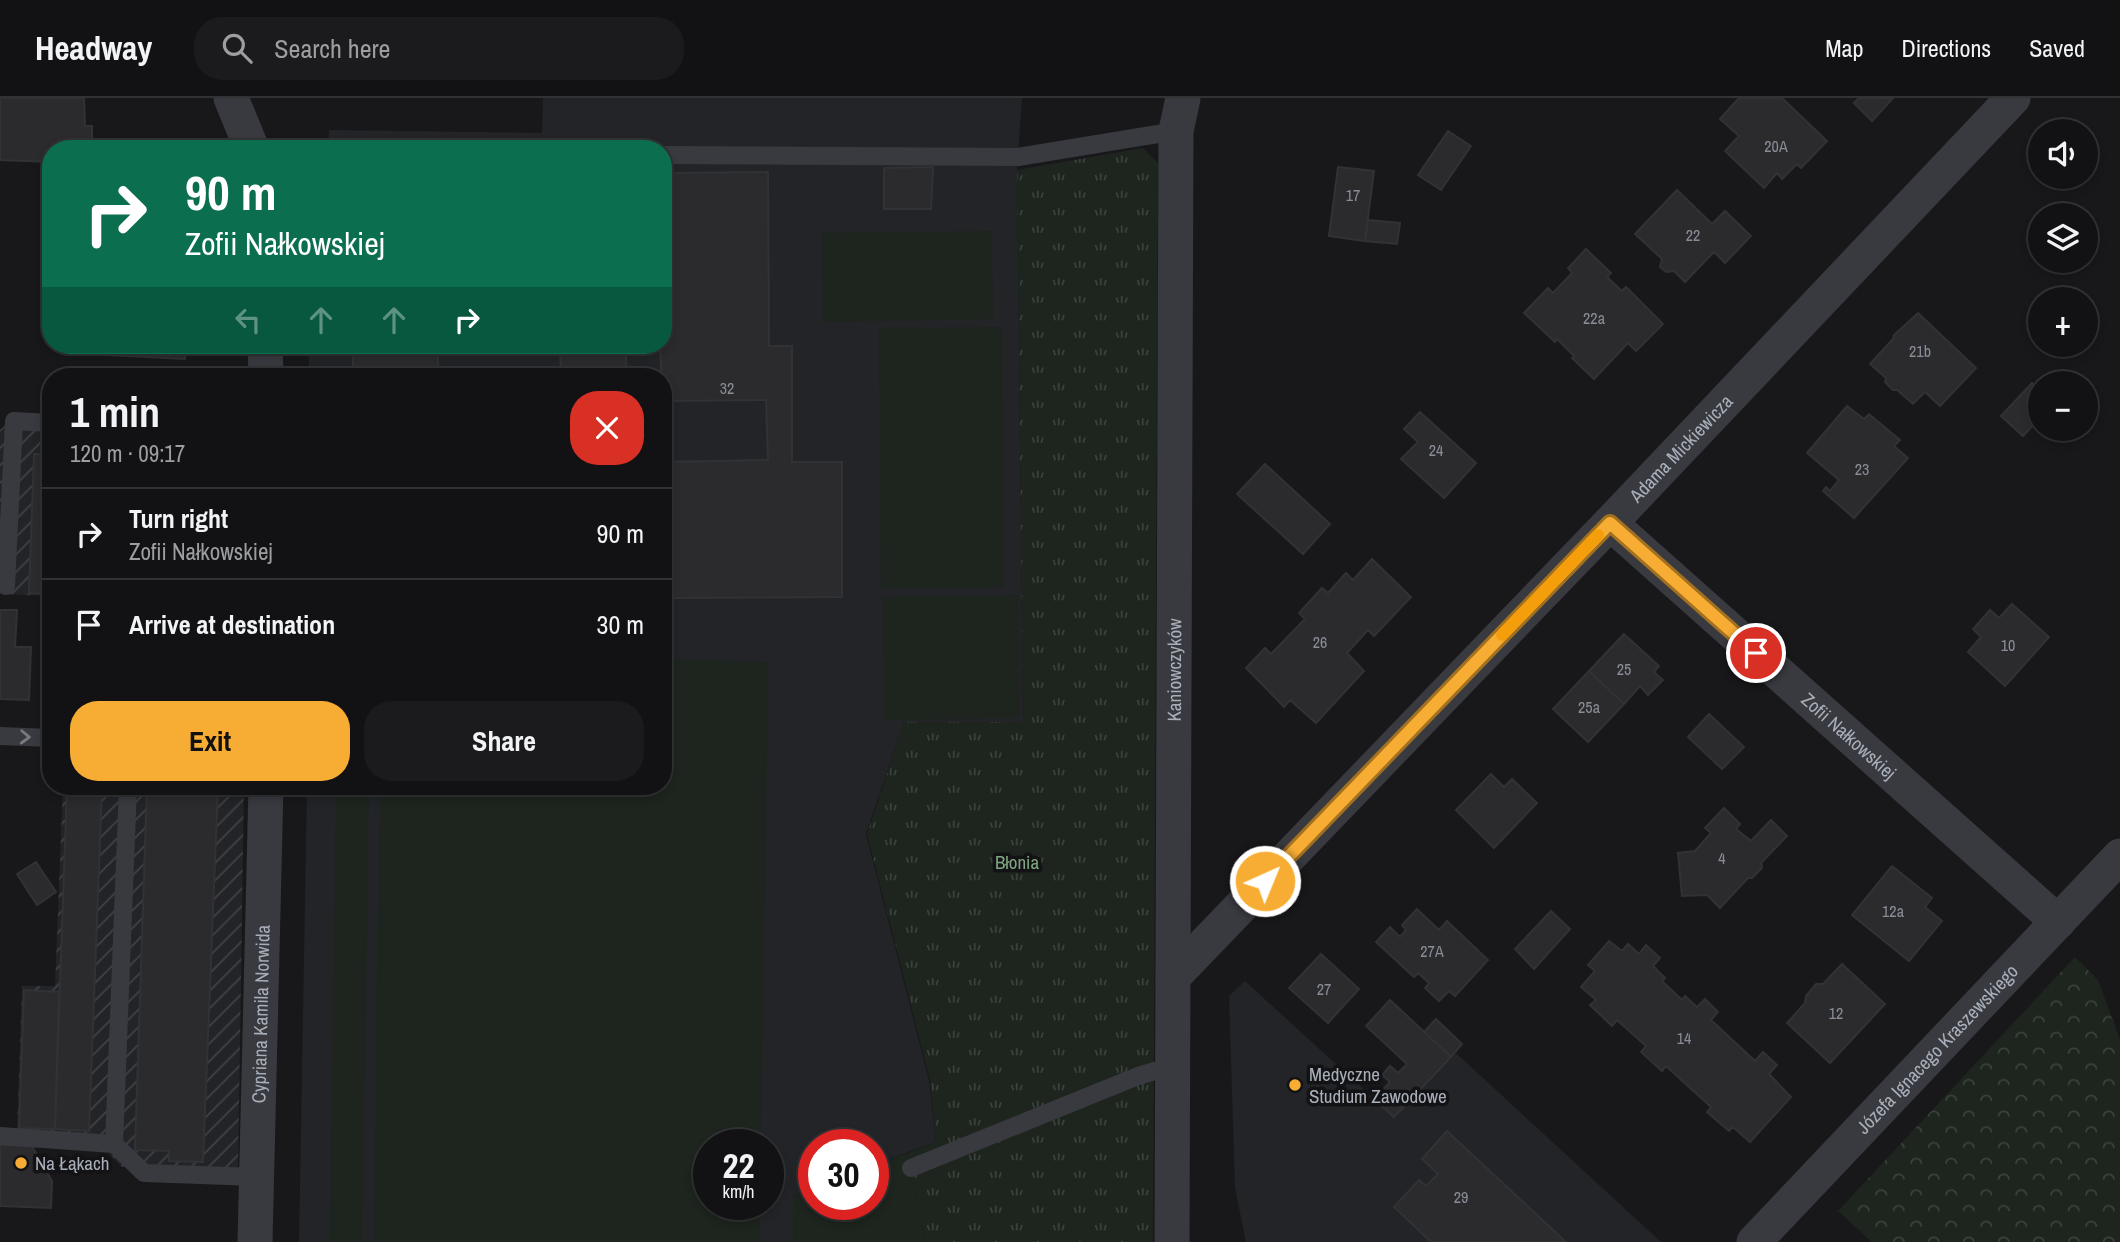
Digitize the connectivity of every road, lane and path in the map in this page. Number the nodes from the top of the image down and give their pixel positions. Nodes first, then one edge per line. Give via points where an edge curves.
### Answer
1 (230, 98) edge
2 (2013, 98) edge
3 (1179, 115) edge
4 (248, 140) edge
5 (672, 155) edge
6 (42, 423) edge
7 (1610, 523) junction
8 (6, 586) dead end
9 (0, 736) edge
10 (42, 738) edge
11 (128, 795) edge
12 (266, 795) edge
13 (2120, 856) edge
14 (2057, 922) junction
15 (1173, 977) junction
16 (1172, 1066) junction
17 (0, 1136) edge
18 (114, 1144) junction
19 (911, 1168) dead end
20 (257, 1177) junction
21 (255, 1242) edge
22 (1172, 1242) edge
23 (1754, 1242) edge

1 - 4 street
2 - 7 street, Adama Mickiewicza
3 - 5 lane via 1018,156
3 - 15 street, Kaniowczyków
6 - 8 lane via 14,421
7 - 14 street, Zofii Nałkowskiej
7 - 15 street, Adama Mickiewicza
9 -> 10 lane
11 - 18 lane
12 - 20 street, Cypriana Kamila Norwida
13 - 14 street, Józefa Ignacego Kraszewskiego
14 - 23 street, Józefa Ignacego Kraszewskiego
15 - 16 street, Kaniowczyków
16 - 19 lane
16 - 22 street, Kaniowczyków
17 - 18 lane
18 - 20 lane via 144,1173
20 - 21 street, Cypriana Kamila Norwida

